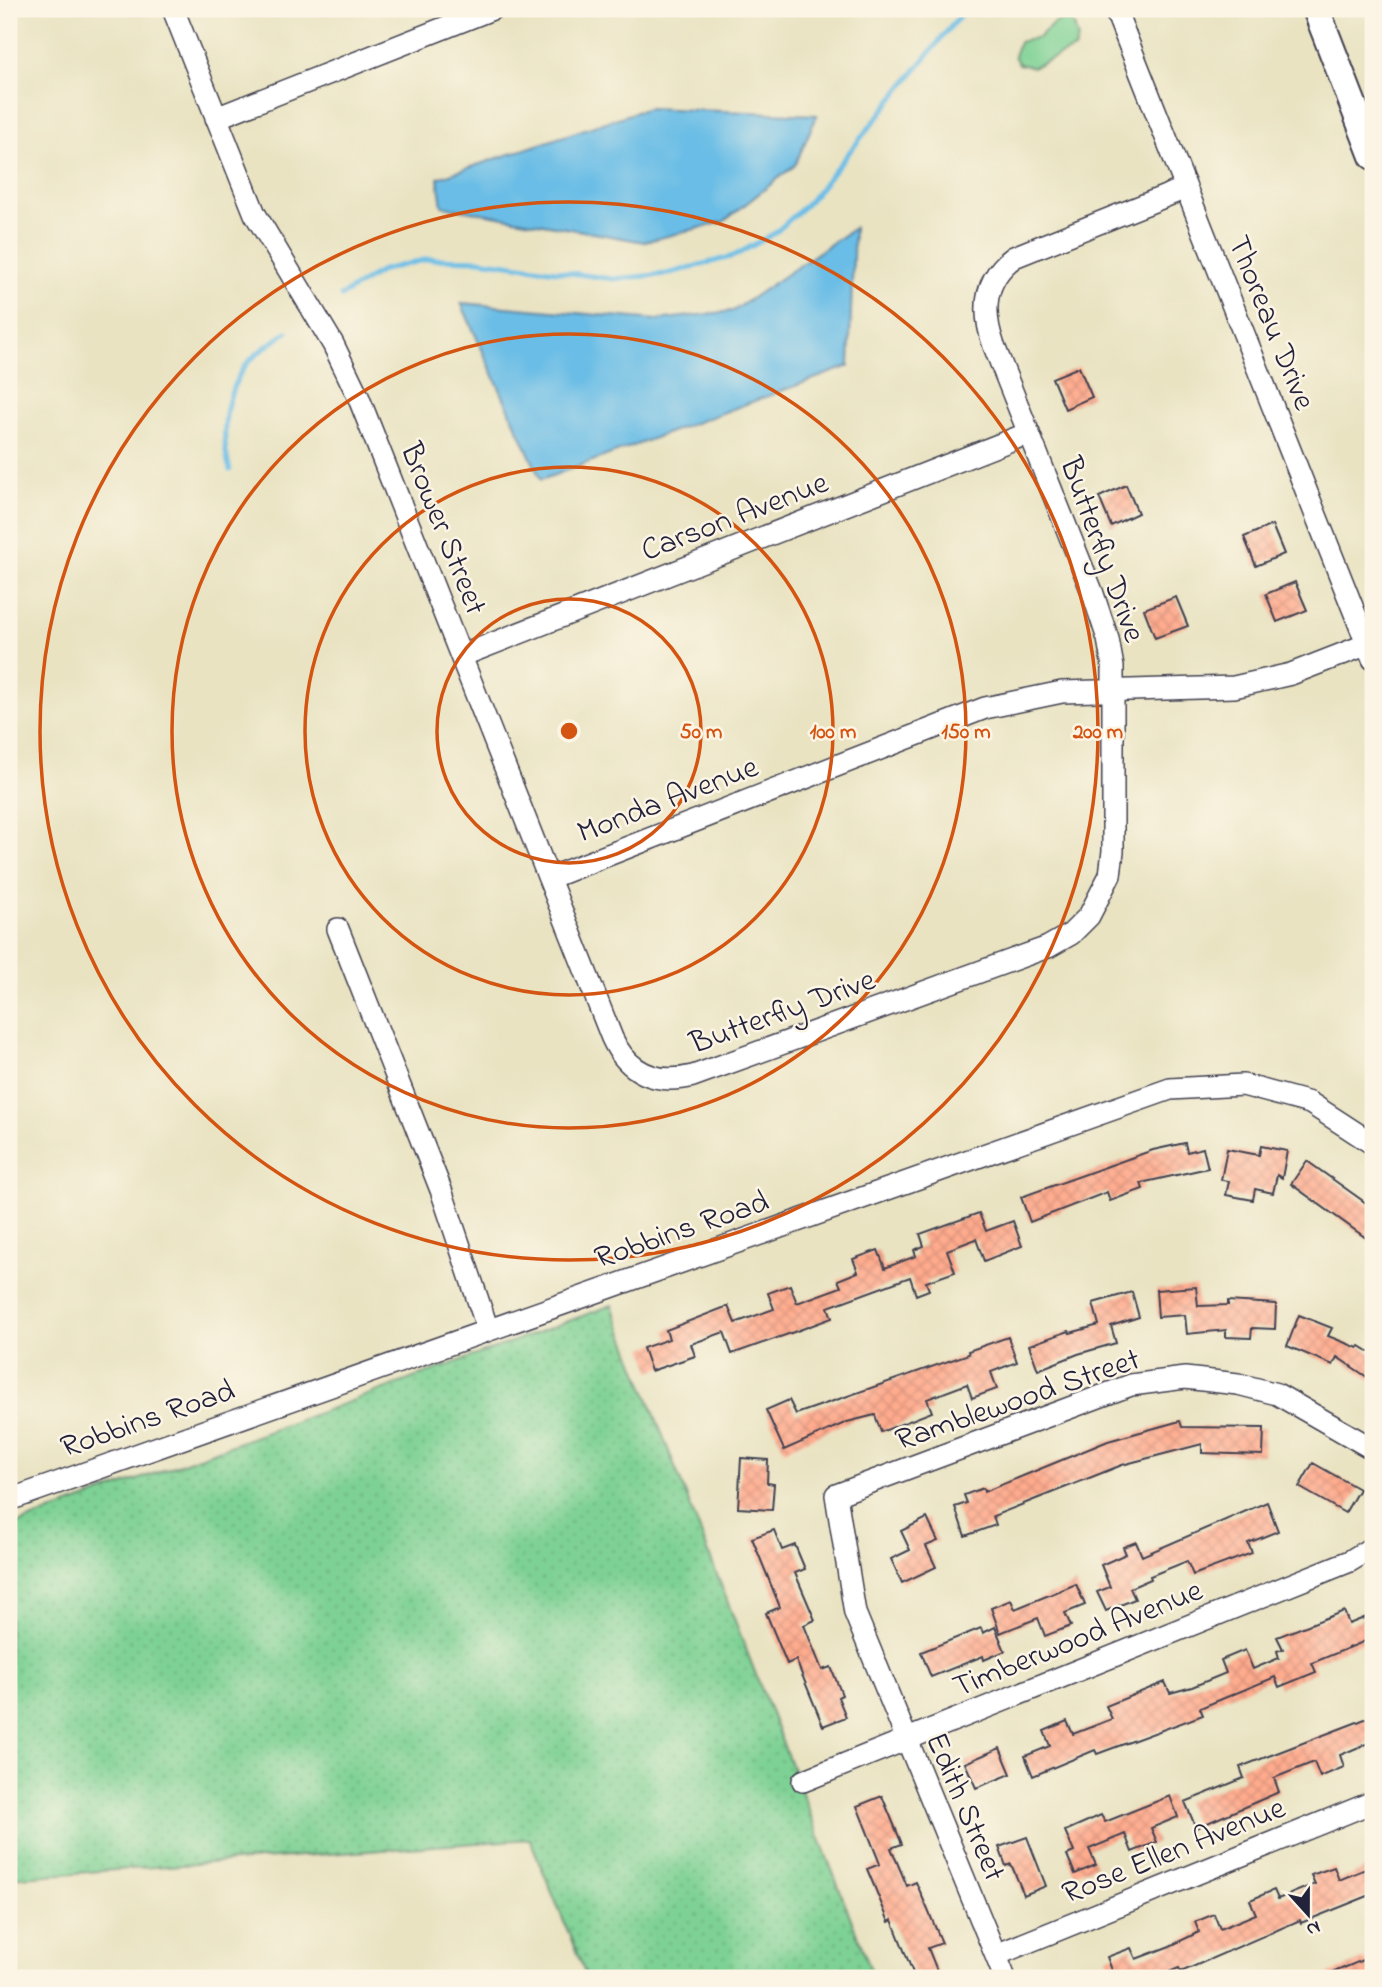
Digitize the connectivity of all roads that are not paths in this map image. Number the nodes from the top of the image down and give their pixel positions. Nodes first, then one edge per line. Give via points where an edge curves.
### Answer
1 (173, 9) edge
2 (492, 9) edge
3 (1115, 9) edge
4 (1316, 9) edge
5 (216, 118) junction
6 (1373, 156) edge
7 (1186, 188) junction
8 (1029, 433) junction
9 (1371, 648) edge
10 (461, 656) junction
11 (1113, 691) junction
12 (549, 878) junction
13 (338, 929) dead end
14 (644, 1075) joint
15 (1373, 1144) edge
16 (488, 1330) junction
17 (1373, 1449) edge
18 (836, 1495) joint
19 (9, 1500) edge
20 (1373, 1547) edge
21 (905, 1740) junction
22 (803, 1781) dead end
23 (1373, 1802) edge
24 (996, 1955) junction
25 (1005, 1978) edge

1 - 5 street, Brower Street
2 - 5 street
3 - 7 street, Thoreau Drive
4 - 6 main road
5 - 10 street, Brower Street via 255,214 347,370
7 - 8 street, Butterfly Drive via 1027,251 1009,261 996,276 986,301 987,324
7 - 9 street, Thoreau Drive
8 - 10 street, Carson Avenue
8 - 11 street, Butterfly Drive via 1100,613 1111,654
9 - 11 street, Monda Avenue via 1234,687
10 - 12 street, Brower Street
11 - 12 street, Monda Avenue via 1048,694 985,708
11 - 14 street, Butterfly Drive via 1111,870 1096,906 1076,930 1048,947 693,1076 667,1080
12 - 14 street, Brower Street via 614,1044 629,1065
13 - 16 street via 441,1190
15 - 16 street, Robbins Road via 1310,1103 1270,1092 1243,1085 1170,1089
16 - 19 street, Robbins Road
17 - 18 street, Ramblewood Street via 1277,1394 1185,1378 1130,1385
18 - 21 street, Edith Street via 855,1613
20 - 21 street, Timberwood Avenue via 1350,1561
21 - 22 street, Timberwood Avenue
21 - 24 street, Edith Street
23 - 24 street, Rose Ellen Avenue
24 - 25 street, Edith Street

